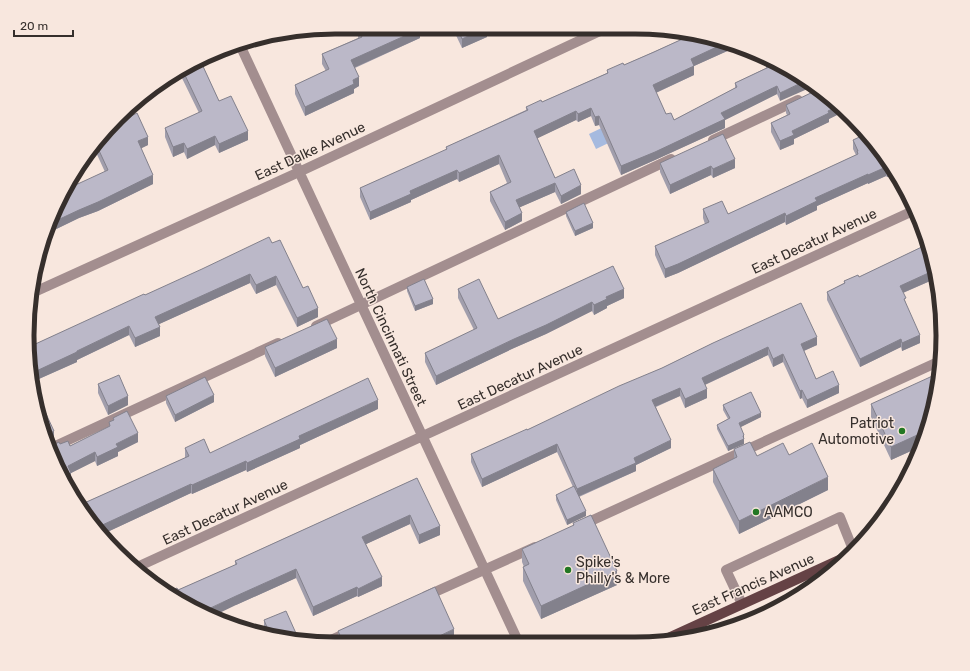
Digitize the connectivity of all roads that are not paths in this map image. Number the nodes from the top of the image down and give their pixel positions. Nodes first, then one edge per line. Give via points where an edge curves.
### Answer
1 (594, 34) edge
2 (242, 49) edge
3 (810, 94) edge
4 (704, 144) edge
5 (682, 154) edge
6 (299, 172) junction
7 (910, 212) edge
8 (38, 290) edge
9 (361, 305) junction
10 (310, 329) edge
11 (288, 339) edge
12 (934, 365) edge
13 (422, 437) junction
14 (55, 446) edge
15 (569, 531) edge
16 (541, 544) edge
17 (851, 545) edge
18 (831, 563) edge
19 (141, 565) edge
20 (485, 569) junction
21 (418, 600) edge
22 (742, 604) junction
23 (360, 626) edge
24 (678, 633) edge
25 (337, 637) edge
26 (516, 637) edge

1 - 6 street, East Dalke Avenue
2 - 6 street, North Cincinnati Street
3 - 4 street
5 - 9 street
6 - 8 street, East Dalke Avenue
6 - 9 street, North Cincinnati Street
7 - 13 street, East Decatur Avenue
9 - 10 street
9 - 13 street, North Cincinnati Street
11 - 14 street
12 - 15 street
13 - 19 street, East Decatur Avenue
13 - 20 street, North Cincinnati Street
16 - 20 street
17 - 22 street via 840,517 726,570
18 - 22 main road, East Francis Avenue
20 - 21 street
20 - 26 street, North Cincinnati Street
22 - 24 main road, East Francis Avenue
23 - 25 street

